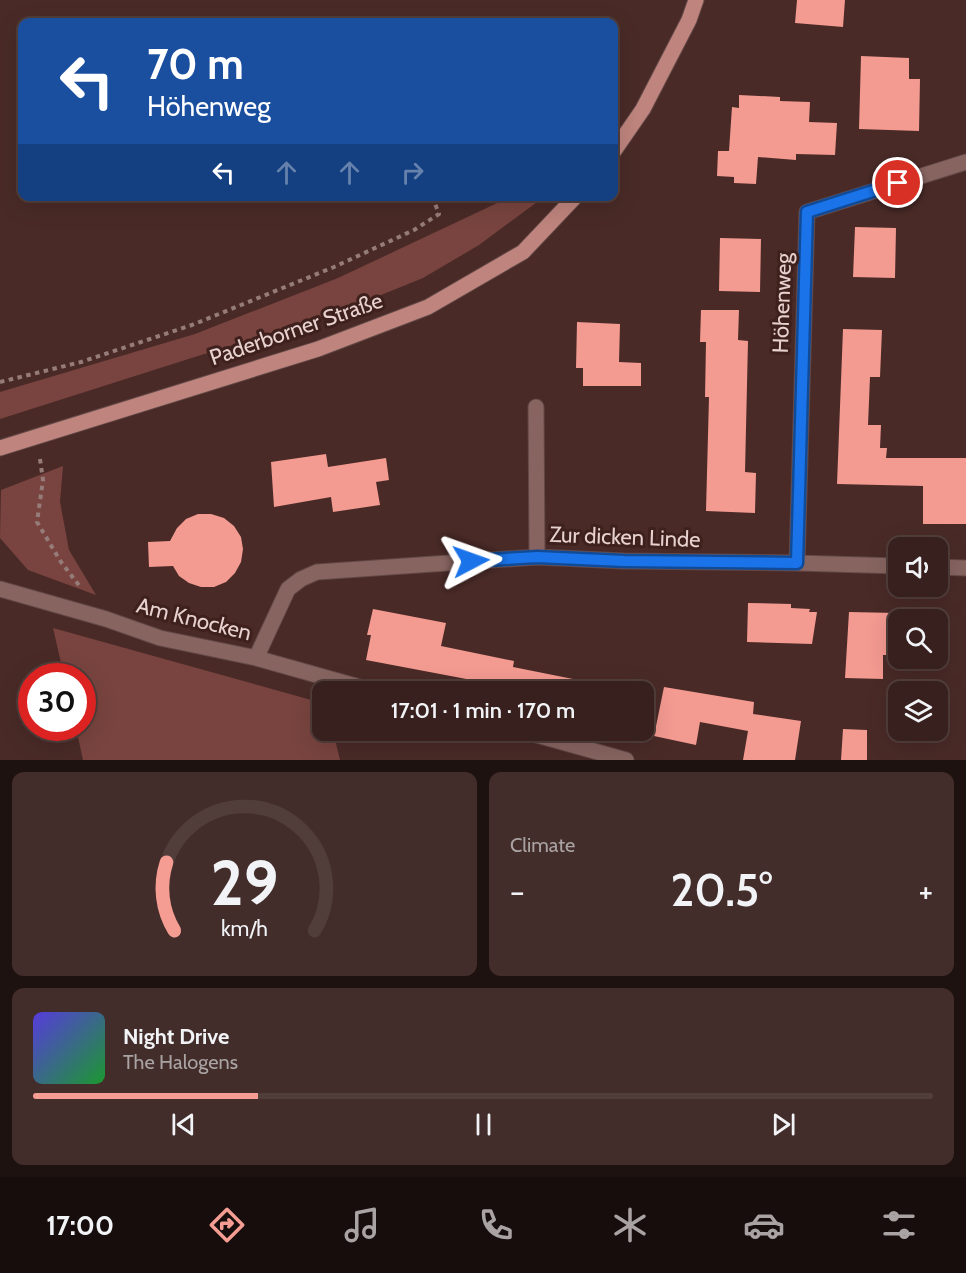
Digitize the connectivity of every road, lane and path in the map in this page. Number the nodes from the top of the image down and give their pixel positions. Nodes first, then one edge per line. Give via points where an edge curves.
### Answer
1 (696, 0) edge
2 (618, 146) edge
3 (966, 162) edge
4 (434, 201) edge
5 (571, 201) edge
6 (0, 382) edge
7 (536, 407) dead end
8 (38, 436) junction
9 (0, 448) edge
10 (537, 557) junction
11 (797, 563) junction
12 (888, 566) edge
13 (948, 567) edge
14 (966, 568) edge
15 (0, 589) edge
16 (106, 619) junction
17 (256, 658) junction
18 (338, 681) edge
19 (558, 741) edge
20 (626, 760) edge

1 - 2 main road via 643,109
3 - 11 street, Höhenweg via 807,212
4 - 6 path via 439,214 414,230 334,267 192,325 81,362
5 - 8 main road, Paderborner Straße via 523,252 428,306 318,349
7 - 10 street
8 - 9 main road, Paderborner Straße
8 - 16 path via 43,480 37,522 61,562
10 - 11 street, Zur dicken Linde
10 - 17 street, Zur dicken Linde via 317,572 288,589
11 - 12 street, Zur dicken Linde
13 - 14 street
15 - 16 street, Am Knocken
16 - 17 street, Am Knocken via 160,638
17 - 18 street, Am Knocken
19 - 20 street

